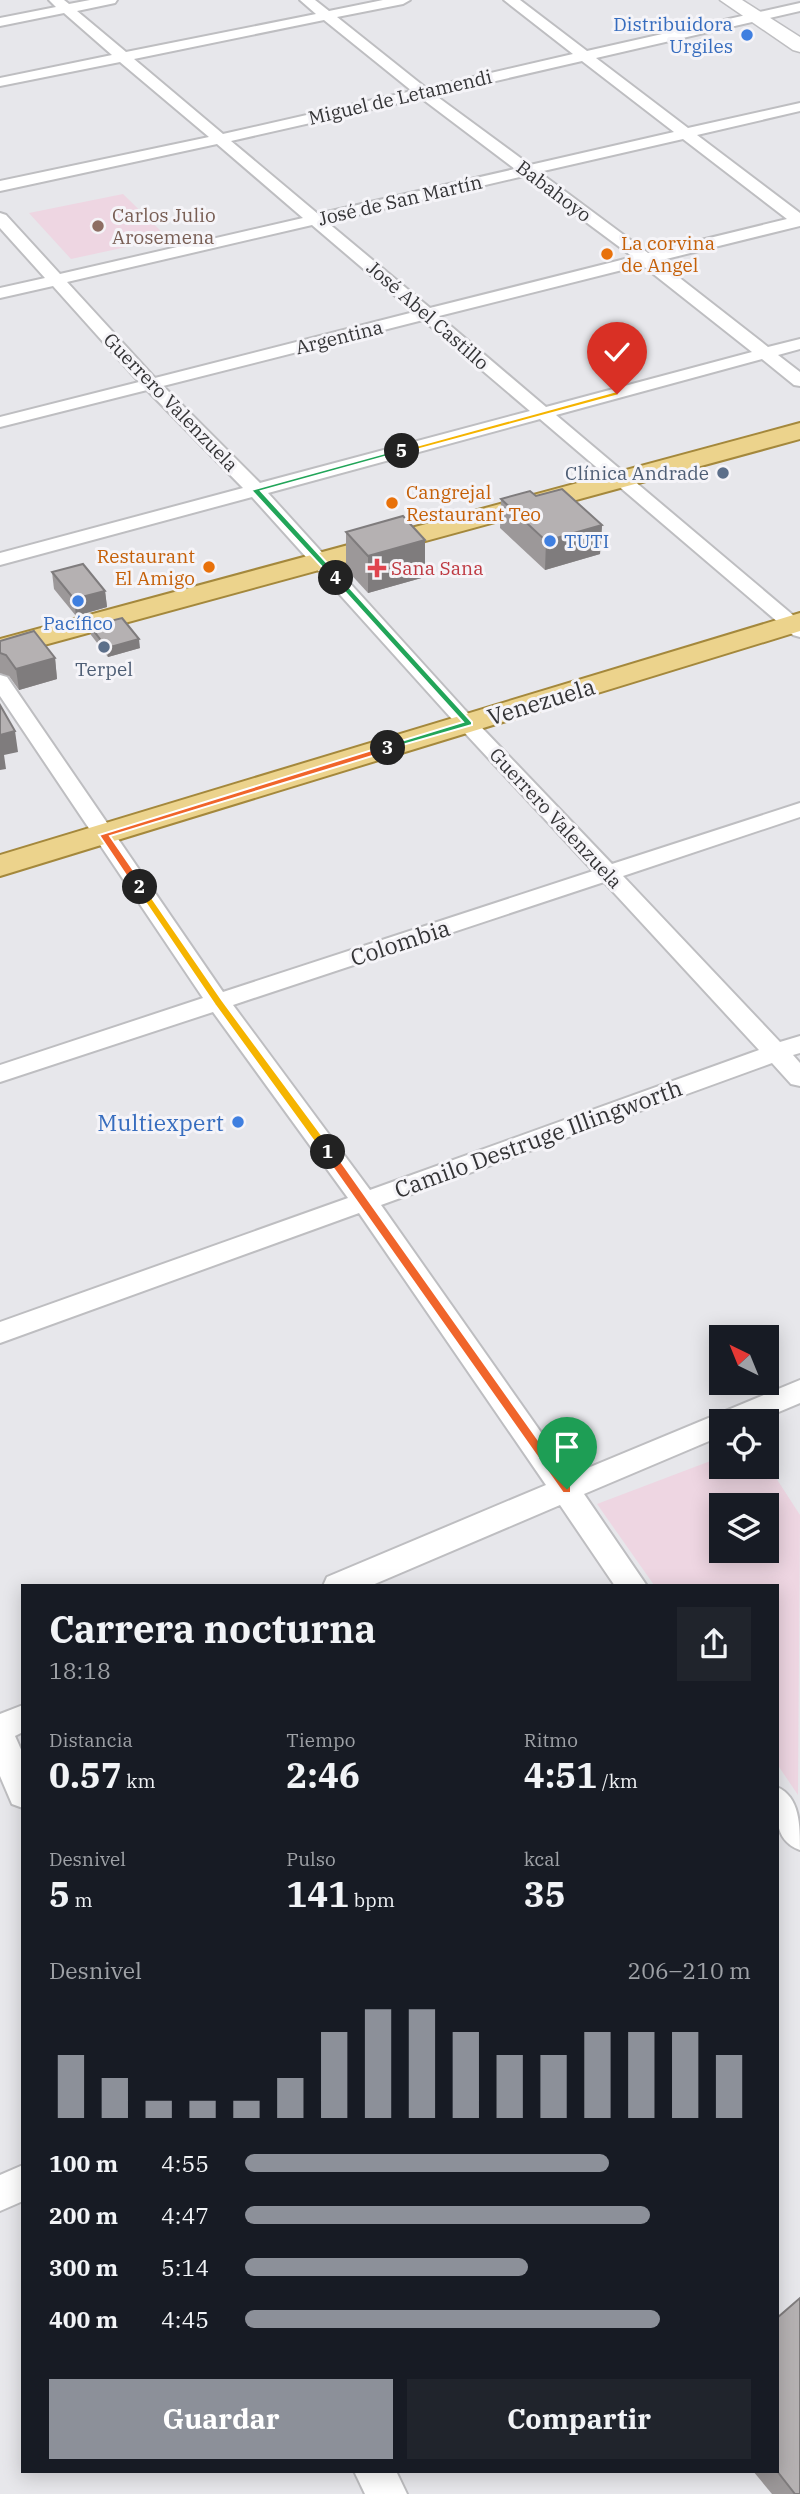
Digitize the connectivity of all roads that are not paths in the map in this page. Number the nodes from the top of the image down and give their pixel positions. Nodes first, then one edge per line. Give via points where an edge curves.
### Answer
1 (110, 0) edge
2 (307, 0) edge
3 (403, 0) edge
4 (511, 0) edge
5 (729, 0) edge
6 (61, 4) edge
7 (800, 7) edge
8 (327, 15) junction
9 (755, 17) junction
10 (0, 22) edge
11 (800, 46) edge
12 (586, 55) junction
13 (123, 57) junction
14 (0, 82) edge
15 (422, 92) junction
16 (800, 107) edge
17 (688, 133) junction
18 (221, 139) junction
19 (527, 171) junction
20 (0, 186) edge
21 (0, 218) edge
22 (316, 219) junction
23 (800, 220) edge
24 (644, 258) junction
25 (57, 280) junction
26 (0, 293) edge
27 (428, 314) junction
28 (800, 344) edge
29 (765, 354) junction
30 (800, 381) edge
31 (151, 384) junction
32 (542, 414) junction
33 (0, 422) edge
34 (800, 431) edge
35 (622, 479) junction
36 (256, 490) junction
37 (0, 559) edge
38 (321, 561) junction
39 (797, 626) edge
40 (0, 648) edge
41 (0, 681) edge
42 (468, 723) junction
43 (800, 810) edge
44 (104, 835) junction
45 (0, 866) edge
46 (607, 874) junction
47 (218, 1002) junction
48 (788, 1048) edge
49 (0, 1074) edge
50 (800, 1078) edge
51 (364, 1201) junction
52 (0, 1333) edge
53 (800, 1391) edge
54 (757, 1409) edge
55 (709, 1429) edge
56 (567, 1489) junction
57 (343, 1584) edge
58 (631, 1584) edge
59 (21, 1719) edge
60 (0, 1728) edge
61 (0, 1737) edge
62 (21, 1789) edge
63 (21, 2184) edge
64 (0, 2193) edge
65 (374, 2473) edge
66 (388, 2494) edge

1 - 6 street
2 - 8 street, Babahoyo
3 - 8 street
4 - 12 street
5 - 9 main road
6 - 10 street
6 - 13 street, José Abel Castillo
7 - 9 street, Miguel de Letamendi
8 - 13 street
8 - 15 street, Babahoyo
9 - 11 main road
9 - 12 street, Miguel de Letamendi
12 - 15 street, Miguel de Letamendi
12 - 17 street
13 - 14 street
13 - 18 street, José Abel Castillo
15 - 18 street, Miguel de Letamendi
15 - 19 street, Babahoyo
16 - 17 street, José de San Martín
17 - 19 street, José de San Martín
17 - 23 street
18 - 20 street, Miguel de Letamendi
18 - 22 street, José Abel Castillo
19 - 22 street, José de San Martín
19 - 24 street, Babahoyo
21 - 25 street, Guerrero Valenzuela
22 - 25 street, José de San Martín
22 - 27 street, José Abel Castillo
23 - 24 street, Argentina
24 - 27 street, Argentina
24 - 29 street, Babahoyo
25 - 26 street, José de San Martín
25 - 31 street, Guerrero Valenzuela
27 - 31 street, Argentina
27 - 32 street, José Abel Castillo
28 - 29 street
29 - 30 street, Babahoyo
29 - 32 street
31 - 33 street, Argentina
31 - 36 street, Guerrero Valenzuela
32 - 35 street, José Abel Castillo
32 - 36 street
34 - 35 main road
35 - 38 main road
35 - 39 street, José Abel Castillo
36 - 37 street
36 - 38 street, Guerrero Valenzuela
38 - 40 main road
38 - 42 street, Guerrero Valenzuela
39 - 42 main road, Venezuela
41 - 44 street
42 - 44 main road, Venezuela
42 - 46 street, Guerrero Valenzuela
43 - 46 street, Colombia
44 - 45 main road, Venezuela
44 - 47 street
46 - 47 street, Colombia
46 - 48 street, Guerrero Valenzuela
47 - 49 street, Colombia
47 - 51 street
48 - 50 street, Guerrero Valenzuela
48 - 51 street, Camilo Destruge Illingworth
51 - 52 street, Camilo Destruge Illingworth
51 - 56 street
53 - 54 street
55 - 56 street
56 - 57 street
56 - 58 street
59 - 60 street
61 - 62 street
63 - 64 street
65 - 66 street

